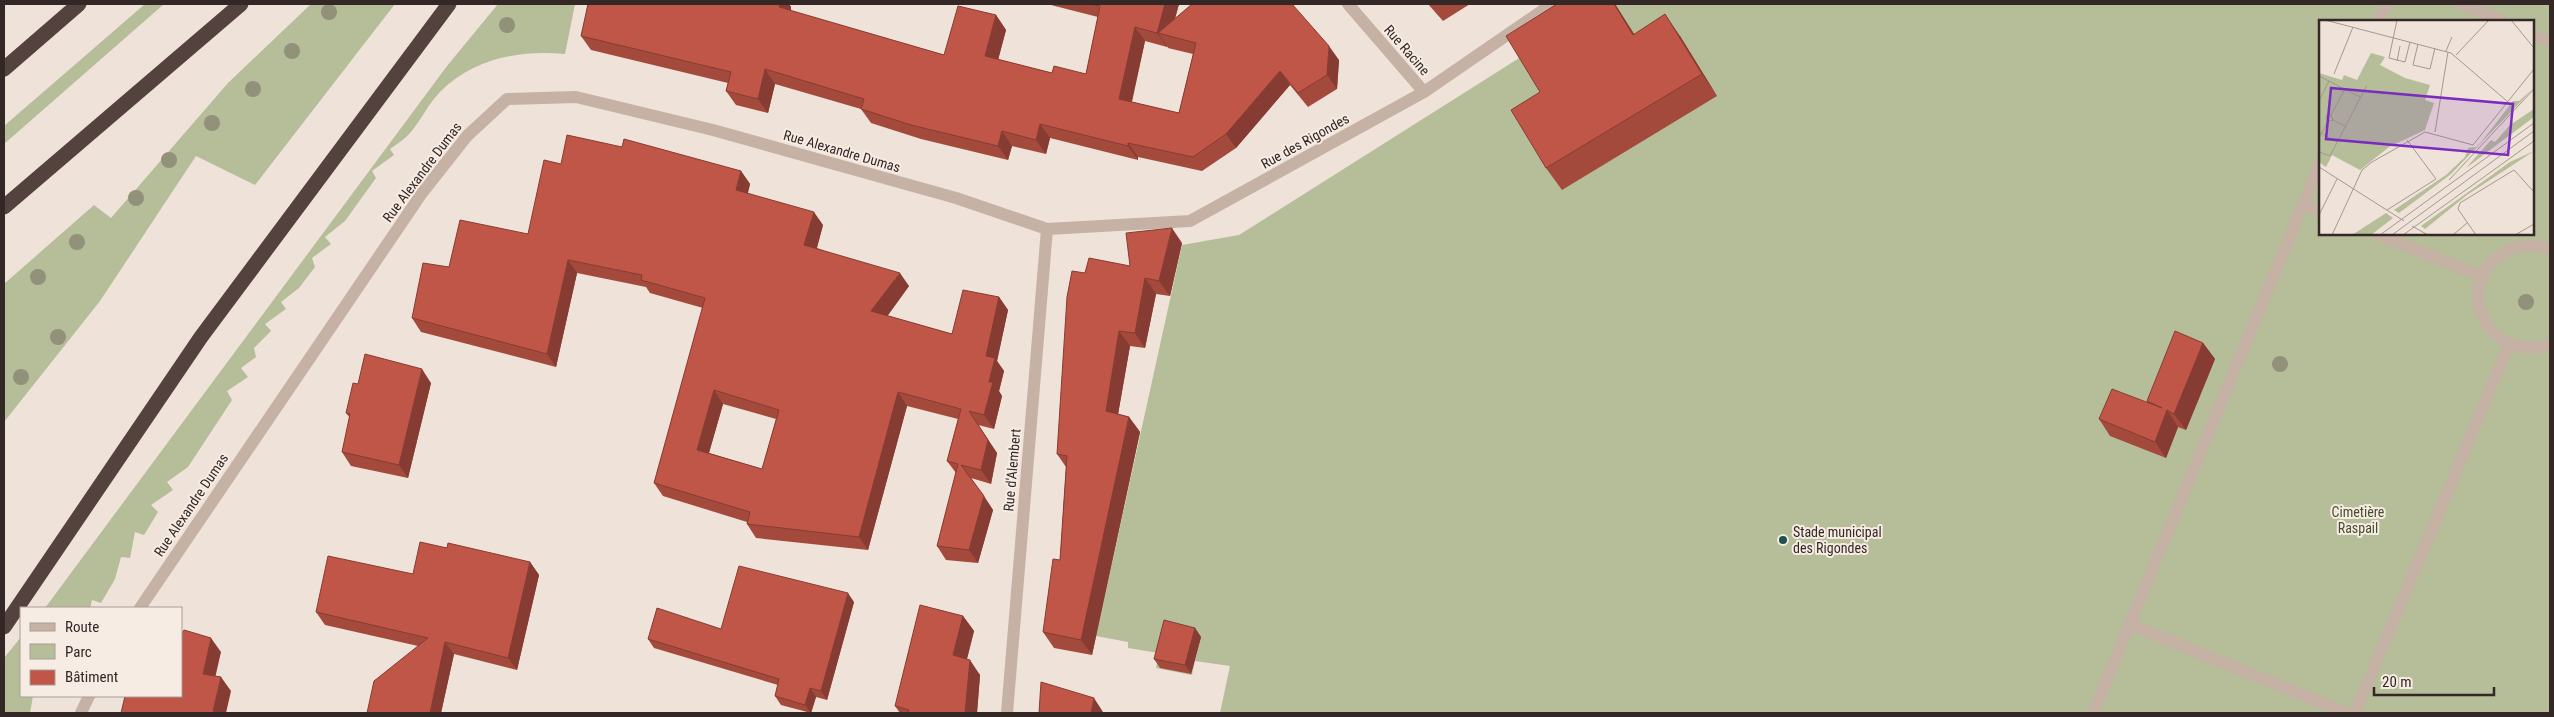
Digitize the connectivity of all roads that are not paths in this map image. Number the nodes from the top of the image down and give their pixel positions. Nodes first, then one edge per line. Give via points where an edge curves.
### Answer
1 (79, 4) edge
2 (241, 4) edge
3 (449, 4) edge
4 (1348, 4) edge
5 (1552, 4) edge
6 (2386, 4) edge
7 (2462, 4) edge
8 (2379, 20) edge
9 (2500, 20) edge
10 (2534, 34) edge
11 (2550, 42) edge
12 (4, 69) edge
13 (1424, 92) junction
14 (2319, 165) edge
15 (2303, 204) junction
16 (4, 207) edge
17 (2319, 211) edge
18 (1047, 228) junction
19 (2379, 235) edge
20 (2550, 248) edge
21 (2481, 276) junction
22 (2509, 344) junction
23 (2550, 344) edge
24 (141, 607) edge
25 (2129, 624) junction
26 (4, 627) edge
27 (89, 697) edge
28 (81, 713) edge
29 (1007, 713) edge
30 (2092, 713) edge
31 (2347, 713) edge
32 (2356, 713) edge

1 - 12 highway
2 - 16 highway
3 - 26 highway via 201,338
4 - 13 street, Rue Racine
5 - 13 street, Rue des Rigondes
6 - 8 street
7 - 9 street
10 - 11 street
13 - 18 street, Rue des Rigondes via 1190,221
14 - 15 street
15 - 17 street
15 - 25 street
18 - 24 street, Rue Alexandre Dumas via 956,198 704,128 576,97 507,99 467,136 422,193
18 - 29 street, Rue d'Alembert
19 - 21 street
20 - 21 street via 2530,245 2510,249 2493,260
21 - 22 street via 2477,296 2481,316 2492,333
22 - 23 street via 2529,349
22 - 32 street
25 - 30 street
25 - 31 street
27 - 28 street

